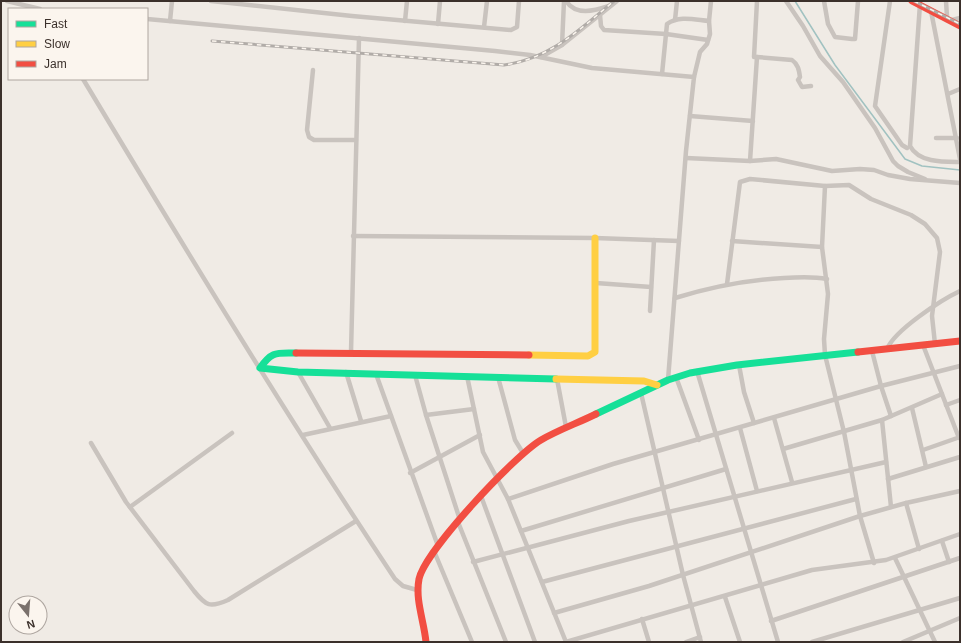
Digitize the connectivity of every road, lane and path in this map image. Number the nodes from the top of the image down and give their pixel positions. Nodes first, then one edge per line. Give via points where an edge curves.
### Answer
1 (7, 1) edge
2 (172, 1) edge
3 (211, 1) edge
4 (407, 1) edge
5 (440, 1) edge
6 (487, 1) edge
7 (518, 1) edge
8 (565, 1) edge
9 (617, 1) edge
10 (677, 1) edge
11 (711, 1) edge
12 (756, 1) edge
13 (786, 1) edge
14 (824, 1) edge
15 (858, 1) edge
16 (890, 1) edge
17 (912, 1) edge
18 (946, 1) edge
19 (612, 4) junction
20 (920, 4) junction
21 (23, 7) edge
22 (931, 9) junction
23 (600, 16) junction
24 (960, 18) edge
25 (148, 19) edge
26 (950, 19) junction
27 (676, 20) junction
28 (170, 21) junction
29 (405, 21) junction
30 (709, 21) junction
31 (438, 24) junction
32 (960, 26) edge
33 (484, 27) junction
34 (666, 34) junction
35 (359, 38) junction
36 (708, 40) junction
37 (562, 45) junction
38 (541, 57) junction
39 (757, 57) junction
40 (313, 70) dead end
41 (662, 74) junction
42 (694, 77) junction
43 (84, 80) edge
44 (811, 86) dead end
45 (960, 88) edge
46 (948, 94) junction
47 (690, 116) junction
48 (753, 121) junction
49 (958, 135) edge
50 (936, 138) dead end
51 (356, 140) junction
52 (907, 148) dead end
53 (686, 158) junction
54 (750, 161) junction
55 (960, 161) edge
56 (929, 180) junction
57 (960, 183) edge
58 (825, 186) junction
59 (353, 236) junction
60 (594, 238) junction
61 (654, 240) junction
62 (679, 241) junction
63 (732, 241) junction
64 (822, 247) junction
65 (827, 279) junction
66 (596, 283) junction
67 (727, 284) junction
68 (651, 287) junction
69 (960, 291) edge
70 (675, 298) junction
71 (933, 306) junction
72 (650, 311) dead end
73 (960, 342) edge
74 (935, 344) junction
75 (923, 345) junction
76 (887, 349) junction
77 (872, 351) junction
78 (351, 352) junction
79 (825, 355) junction
80 (739, 365) junction
81 (960, 366) edge
82 (260, 368) junction
83 (298, 372) junction
84 (346, 372) junction
85 (697, 372) junction
86 (934, 373) junction
87 (376, 374) junction
88 (415, 375) junction
89 (467, 376) junction
90 (498, 377) junction
91 (676, 377) junction
92 (557, 379) junction
93 (668, 380) junction
94 (657, 385) junction
95 (881, 386) junction
96 (641, 393) junction
97 (942, 394) junction
98 (836, 399) junction
99 (960, 400) edge
100 (946, 405) junction
101 (912, 408) junction
102 (474, 409) junction
103 (426, 415) junction
104 (390, 416) junction
105 (891, 416) junction
106 (774, 418) junction
107 (882, 420) junction
108 (361, 421) junction
109 (754, 423) junction
110 (566, 427) junction
111 (330, 428) junction
112 (740, 428) junction
113 (844, 432) junction
114 (232, 433) dead end
115 (303, 435) junction
116 (716, 435) junction
117 (480, 436) junction
118 (960, 437) edge
119 (699, 440) junction
120 (91, 443) dead end
121 (783, 449) junction
122 (923, 450) junction
123 (523, 453) junction
124 (654, 453) junction
125 (439, 457) junction
126 (960, 457) edge
127 (886, 462) junction
128 (926, 467) junction
129 (726, 469) junction
130 (850, 470) junction
131 (410, 473) junction
132 (498, 477) junction
133 (888, 478) junction
134 (792, 482) junction
135 (663, 489) junction
136 (757, 491) junction
137 (960, 491) edge
138 (481, 496) junction
139 (734, 496) junction
140 (508, 499) junction
141 (856, 499) junction
142 (906, 503) junction
143 (130, 507) junction
144 (891, 507) junction
145 (668, 512) junction
146 (860, 516) junction
147 (356, 521) junction
148 (459, 521) junction
149 (743, 527) junction
150 (521, 531) junction
151 (960, 534) edge
152 (942, 541) junction
153 (676, 545) junction
154 (528, 547) junction
155 (436, 549) junction
156 (919, 549) junction
157 (750, 553) junction
158 (503, 554) junction
159 (895, 558) junction
160 (960, 558) edge
161 (473, 562) junction
162 (949, 562) junction
163 (874, 563) junction
164 (683, 575) junction
165 (904, 576) junction
166 (542, 582) junction
167 (760, 585) junction
168 (417, 590) junction
169 (725, 597) junction
170 (960, 598) edge
171 (691, 605) junction
172 (920, 610) junction
173 (554, 612) junction
174 (960, 618) edge
175 (642, 619) junction
176 (771, 621) junction
177 (929, 630) junction
178 (701, 640) edge
179 (426, 642) edge
180 (472, 642) edge
181 (506, 642) edge
182 (535, 642) edge
183 (566, 642) edge
184 (649, 642) edge
185 (686, 642) edge
186 (740, 642) edge
187 (778, 642) edge
188 (812, 642) edge
189 (903, 642) edge
190 (934, 642) edge

1 - 21 street
2 - 28 street
3 - 29 street
4 - 29 street
5 - 31 street
6 - 33 street
7 - 33 street via 517,26 514,29
8 - 19 street via 571,7 583,11
8 - 37 street
9 - 19 street
10 - 27 street
11 - 30 street
12 - 39 street via 754,57
13 - 56 street via 820,56 843,82 875,128 893,160 908,172
14 - 15 street via 828,24 835,37 855,39
16 - 52 street via 875,106 902,145
17 - 20 street
18 - 26 street
19 - 23 street
20 - 22 street
20 - 55 street via 910,146 931,160
22 - 26 street
22 - 46 street
23 - 34 street via 604,30
23 - 37 street
24 - 26 street
25 - 28 street
26 - 32 street
27 - 30 street
27 - 34 street via 668,24
28 - 35 street
29 - 31 street
30 - 36 street
31 - 33 street
34 - 36 street
34 - 41 street
35 - 38 street
35 - 51 street
36 - 42 street via 700,52
37 - 38 street
38 - 41 street via 592,68
39 - 44 street via 792,60 796,63 800,78 798,80 802,87
39 - 48 street
40 - 51 street via 307,130 309,137 314,140
41 - 42 street
42 - 47 street
43 - 82 street
45 - 46 street
46 - 49 street
47 - 48 street
47 - 53 street
48 - 54 street
49 - 50 street
49 - 55 street
51 - 59 street
53 - 54 street
53 - 62 street
54 - 56 street via 776,159 832,171 860,168 910,179
56 - 57 street
58 - 63 street via 750,179 740,182
58 - 64 street
58 - 71 street via 854,187 870,199 911,215 932,230 940,252
59 - 60 street
59 - 78 street
60 - 61 street
60 - 66 street
61 - 62 street
61 - 68 street
62 - 70 street
63 - 64 street
63 - 67 street
64 - 65 street
65 - 67 street via 807,277
65 - 79 street
66 - 68 street
66 - 78 street via 596,349 588,356
67 - 70 street
68 - 72 street
69 - 71 street
70 - 93 street
71 - 74 street via 932,326
71 - 76 street via 891,341
73 - 74 street
74 - 75 street
75 - 76 street
75 - 86 street
76 - 77 street
77 - 79 street
77 - 95 street
78 - 82 street via 274,353 268,356
79 - 80 street
79 - 98 street
80 - 85 street
80 - 109 street
81 - 86 street
82 - 83 street
82 - 115 street
83 - 84 street
83 - 111 street
84 - 87 street
84 - 108 street
85 - 91 street
85 - 116 street
86 - 95 street
86 - 97 street
87 - 88 street
87 - 104 street
88 - 89 street
88 - 103 street
89 - 90 street
89 - 102 street
90 - 92 street
90 - 123 street via 515,440
91 - 93 street
91 - 119 street
92 - 94 street via 644,381
92 - 110 street
93 - 94 street
94 - 96 street
95 - 98 street
95 - 105 street
96 - 110 street
96 - 124 street
97 - 100 street
97 - 101 street
98 - 106 street
98 - 113 street
99 - 100 street
100 - 118 street
101 - 105 street
101 - 122 street
102 - 103 street
102 - 117 street
103 - 125 street
104 - 108 street
104 - 131 street
105 - 107 street
106 - 109 street
106 - 121 street
107 - 113 street
107 - 127 street
108 - 111 street
109 - 112 street
110 - 123 street
111 - 115 street
112 - 116 street
112 - 136 street
113 - 121 street
113 - 130 street
114 - 143 street
115 - 147 street
116 - 119 street
116 - 129 street
117 - 125 street
117 - 132 street via 484,452
118 - 122 street
119 - 124 street
120 - 143 street
121 - 134 street
122 - 128 street
123 - 132 street
124 - 135 street
124 - 140 street
125 - 131 street
125 - 148 street
126 - 128 street
127 - 130 street
127 - 133 street
128 - 133 street
129 - 135 street
129 - 139 street
130 - 134 street
130 - 141 street
131 - 155 street
132 - 138 street
132 - 140 street
133 - 144 street
134 - 136 street
135 - 145 street
135 - 150 street
136 - 139 street
137 - 142 street
138 - 148 street
138 - 158 street
139 - 145 street
139 - 149 street
140 - 150 street
141 - 146 street
141 - 149 street
142 - 144 street
142 - 156 street
143 - 147 street via 194,591 203,602 210,605 228,600
144 - 146 street
145 - 153 street
145 - 154 street
146 - 157 street
146 - 163 street
147 - 168 street via 395,578 403,586
148 - 155 street
148 - 161 street
149 - 153 street
149 - 157 street
150 - 154 street
151 - 152 street
152 - 156 street
152 - 162 street
153 - 164 street
153 - 166 street
154 - 158 street
154 - 166 street
155 - 168 street via 423,568
155 - 180 street
156 - 159 street
157 - 164 street
157 - 167 street
158 - 161 street
158 - 182 street
159 - 163 street
159 - 165 street
160 - 162 street
161 - 181 street
162 - 165 street
163 - 167 street via 815,569
164 - 171 street
164 - 173 street
165 - 172 street
165 - 176 street
166 - 173 street
167 - 169 street
167 - 176 street
168 - 179 street
169 - 171 street
169 - 186 street
170 - 172 street
171 - 175 street
171 - 178 street
172 - 177 street
172 - 188 street
173 - 183 street
174 - 177 street
175 - 183 street
175 - 184 street
176 - 187 street
177 - 189 street
177 - 190 street
178 - 185 street

